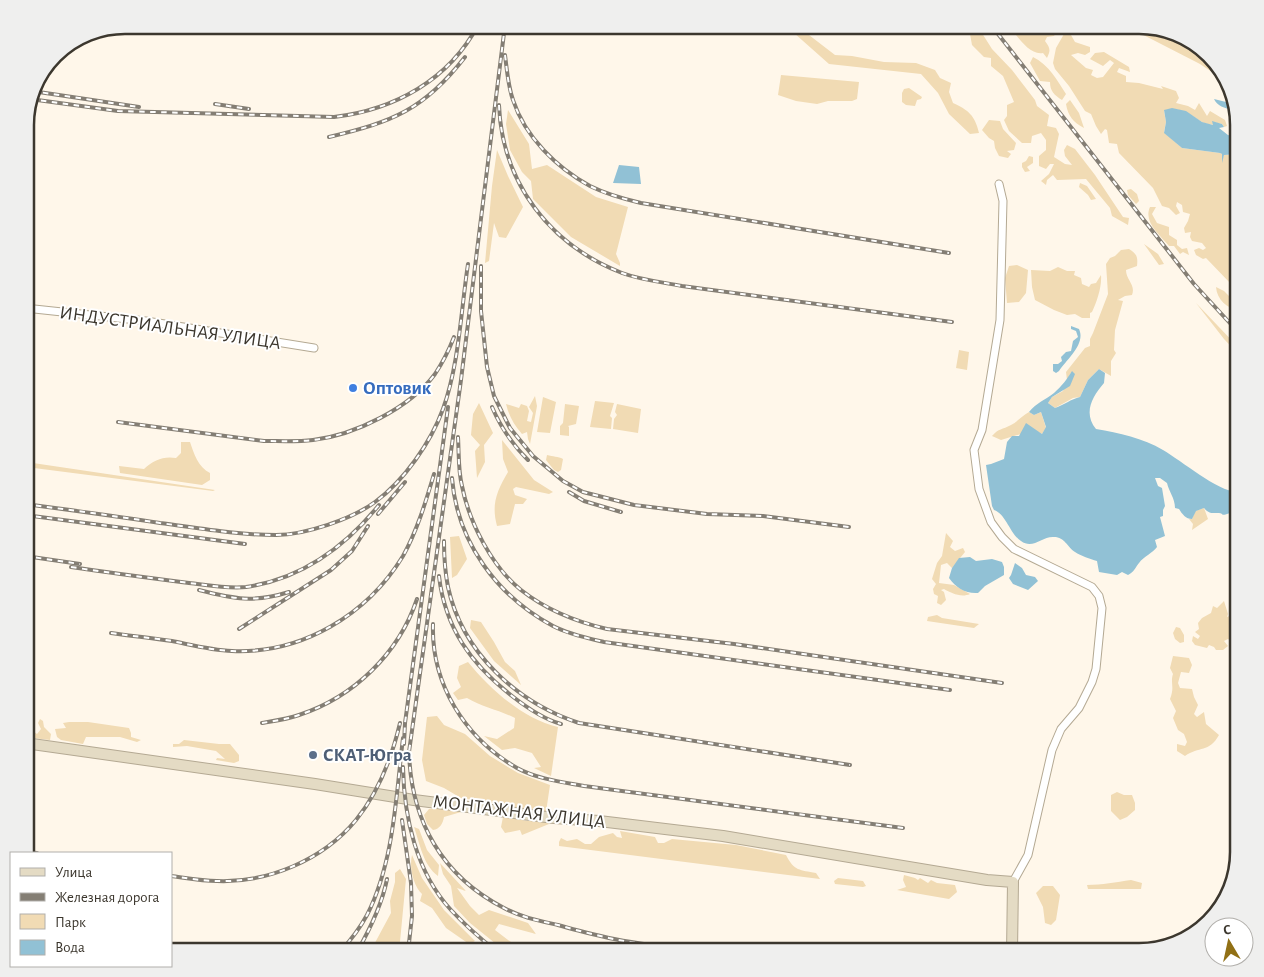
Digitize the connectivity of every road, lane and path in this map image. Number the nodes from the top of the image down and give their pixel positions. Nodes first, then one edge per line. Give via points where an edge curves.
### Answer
1 (999, 184) dead end
2 (34, 309) edge
3 (314, 348) dead end
4 (34, 744) edge
5 (1013, 882) junction
6 (1012, 943) edge

1 - 5 street via 1003,201 1000,320 982,430 974,450 980,489 991,522 1014,549 1092,587 1102,608 1096,670 1079,708 1061,729 1052,750 1028,855
2 - 3 street, ИНДУСТРИАЛЬНАЯ УЛИЦА via 146,321
4 - 5 street, МОНТАЖНАЯ УЛИЦА via 414,800 723,836
5 - 6 street

